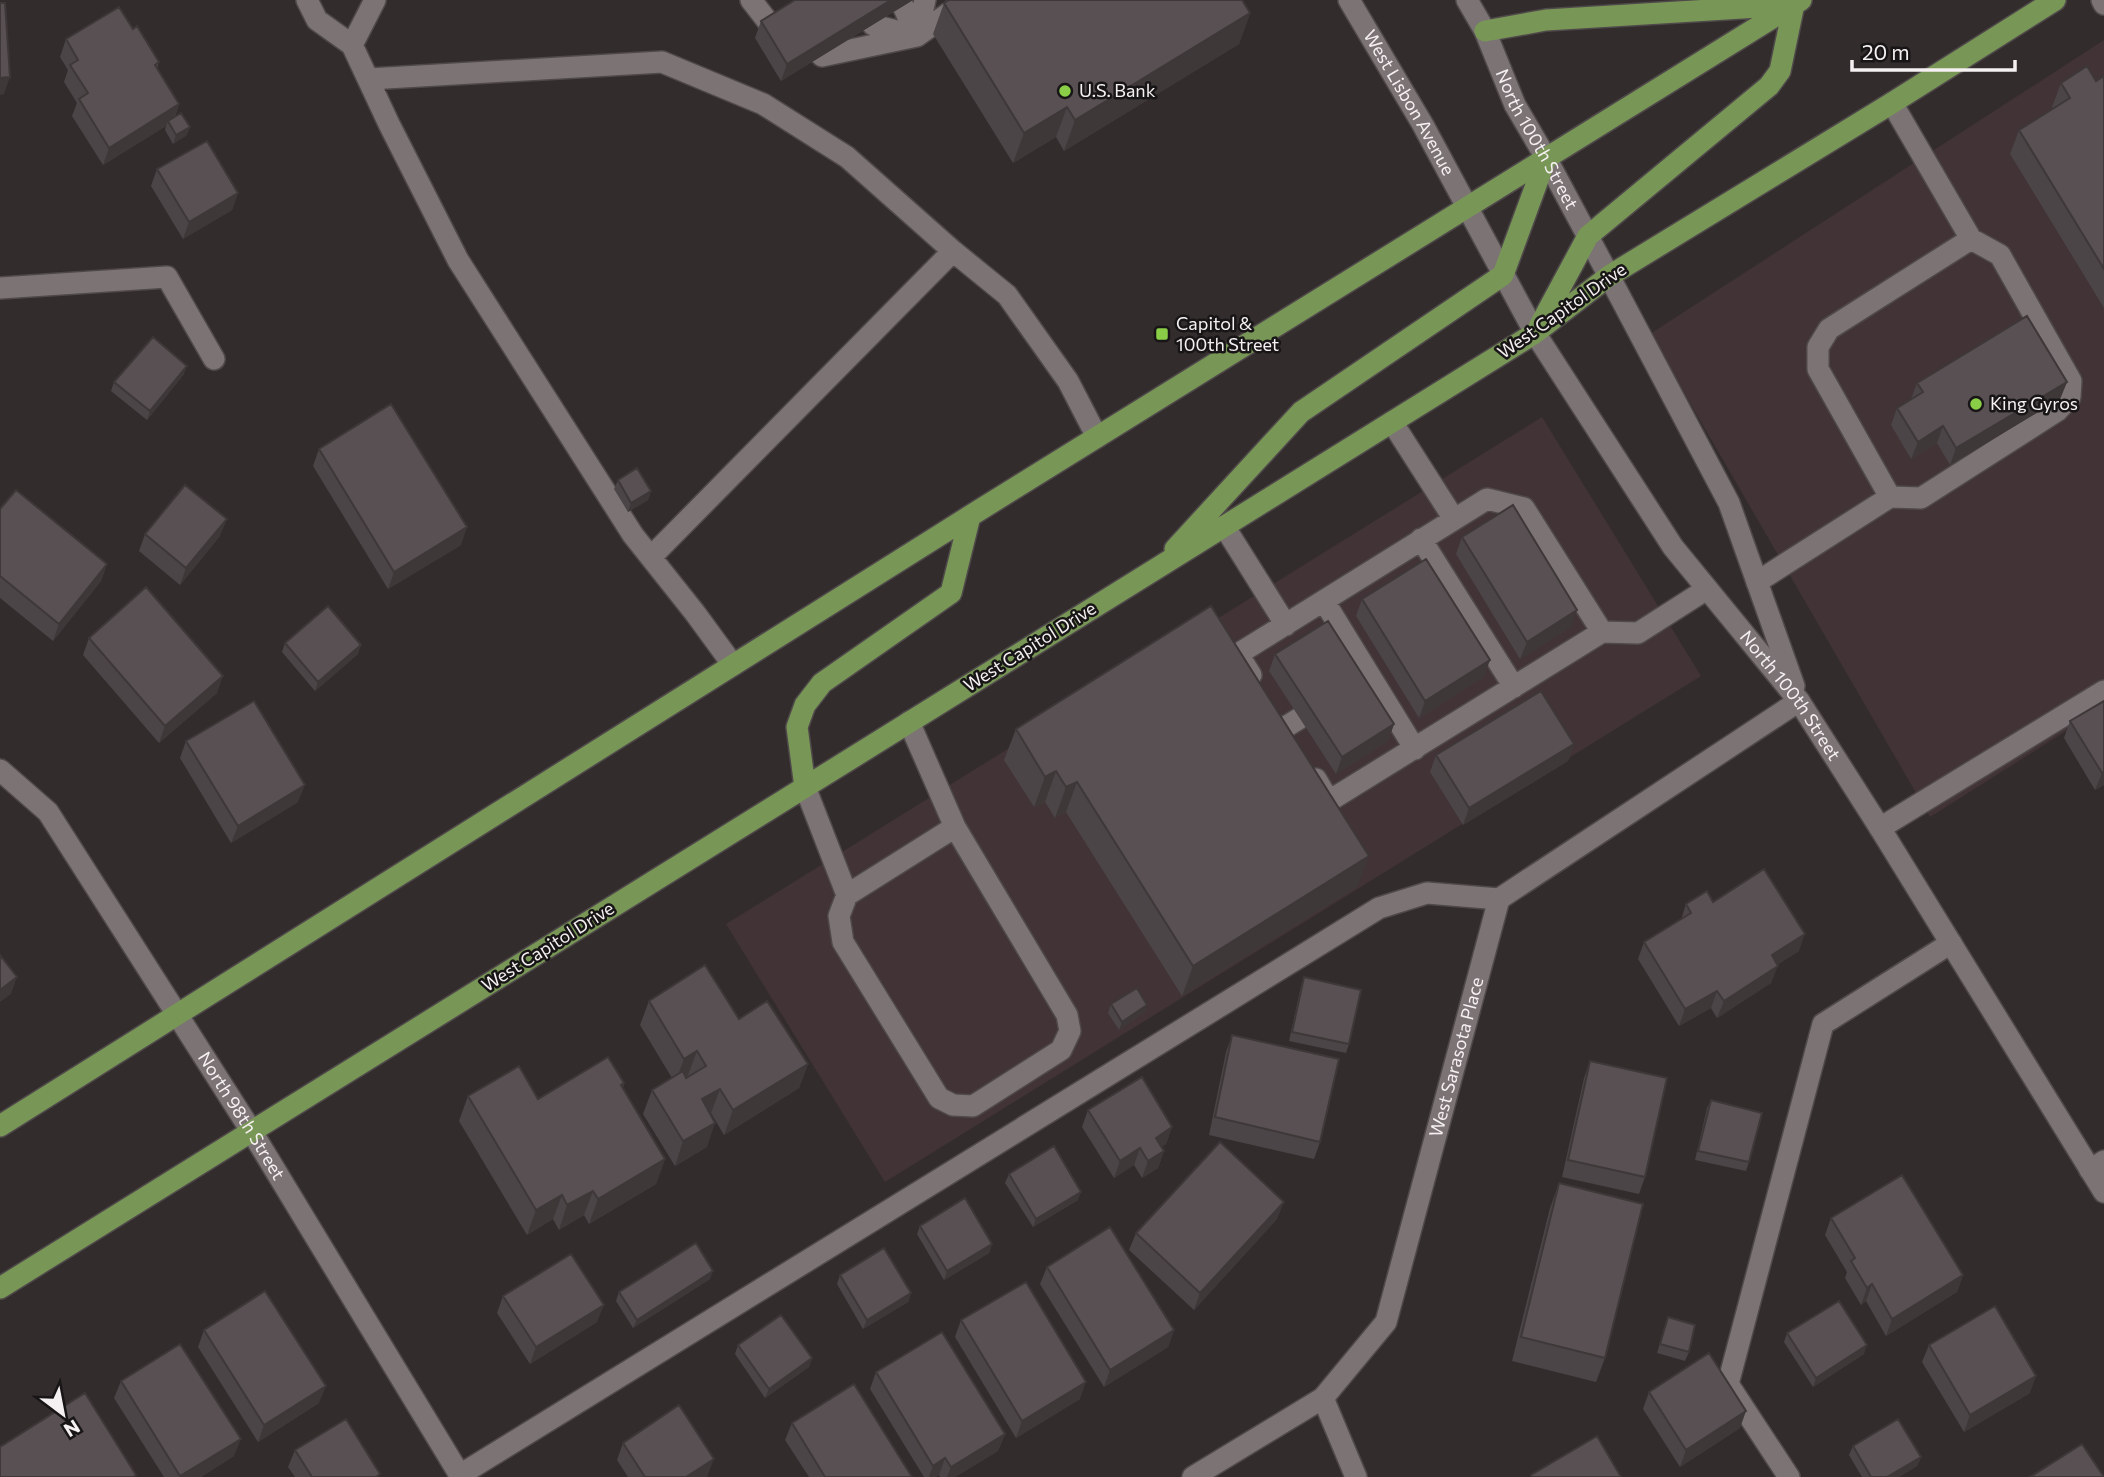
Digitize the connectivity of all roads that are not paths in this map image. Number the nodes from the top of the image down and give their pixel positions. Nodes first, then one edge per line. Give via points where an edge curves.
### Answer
1 (307, 0) edge
2 (375, 0) edge
3 (751, 0) edge
4 (925, 0) edge
5 (967, 0) edge
6 (1349, 0) edge
7 (1467, 0) edge
8 (2055, 0) edge
9 (1798, 2) edge
10 (903, 6) dead end
11 (873, 25) edge
12 (772, 27) edge
13 (1485, 31) junction
14 (917, 36) junction
15 (845, 41) edge
16 (352, 45) junction
17 (822, 56) edge
18 (369, 79) junction
19 (1892, 103) junction
20 (1546, 158) junction
21 (1467, 208) junction
22 (1588, 236) junction
23 (1971, 239) junction
24 (953, 251) junction
25 (1503, 275) junction
26 (1609, 276) junction
27 (0, 288) edge
28 (1535, 333) junction
29 (214, 359) dead end
30 (1392, 422) junction
31 (1097, 437) junction
32 (1890, 497) junction
33 (970, 516) junction
34 (1454, 519) junction
35 (1224, 526) junction
36 (1421, 539) junction
37 (651, 557) junction
38 (1556, 559) junction
39 (1157, 568) junction
40 (1536, 572) edge
41 (1757, 582) junction
42 (1707, 589) junction
43 (1324, 601) junction
44 (1286, 625) junction
45 (1602, 632) junction
46 (733, 665) junction
47 (1514, 687) junction
48 (2104, 691) edge
49 (1799, 701) junction
50 (909, 722) junction
51 (1415, 749) junction
52 (0, 770) edge
53 (805, 787) junction
54 (955, 827) junction
55 (1880, 828) junction
56 (847, 895) junction
57 (1499, 899) junction
58 (1951, 943) junction
59 (178, 1014) junction
60 (0, 1126) edge
61 (252, 1132) junction
62 (2097, 1165) edge
63 (2104, 1192) edge
64 (0, 1287) edge
65 (1323, 1398) junction
66 (460, 1476) edge
67 (1193, 1477) edge
68 (1356, 1477) edge
69 (1789, 1477) edge

1 - 16 street via 317,20
2 - 16 street
3 - 12 street
4 - 14 street
5 - 14 street
6 - 21 street, West Lisbon Avenue
7 - 13 street, North 100th Street
8 - 19 main road, West Capitol Drive
9 - 13 main road via 1546,20
9 - 20 main road
9 - 22 main road via 1780,71 1769,86
10 - 14 street
11 - 14 street
13 - 20 street, North 100th Street via 1515,105
14 - 15 street
14 - 17 street
16 - 18 street
18 - 24 street via 662,62 763,104 846,157
18 - 37 street via 458,260
19 - 23 street
19 - 26 main road, West Capitol Drive
20 - 21 main road
20 - 22 street, North 100th Street
20 - 25 main road
21 - 25 street, North 100th Street
21 - 31 main road
22 - 26 street, North 100th Street
22 - 28 main road
23 - 32 street via 1829,329 1818,347 1818,369
23 - 32 street via 2000,255 2071,381 2070,397 2057,411 1921,498
24 - 31 street via 1007,295 1068,381
24 - 37 street
25 - 28 street, North 100th Street
25 - 39 main road via 1301,412
26 - 28 main road, West Capitol Drive
26 - 41 street, North 100th Street via 1729,503
27 - 29 street via 167,277
28 - 30 main road, West Capitol Drive
28 - 42 street, North 100th Street via 1673,548
30 - 34 street
30 - 35 main road, West Capitol Drive
31 - 33 main road
32 - 41 street
33 - 46 main road
33 - 53 main road via 951,593 822,683 805,705 797,727
34 - 36 street
34 - 38 street via 1486,499 1524,508
35 - 39 main road, West Capitol Drive
35 - 44 street
36 - 43 street
36 - 47 street via 1476,609
37 - 46 street
38 - 40 street
38 - 45 street
39 - 50 main road, West Capitol Drive
41 - 49 street, North 100th Street
42 - 45 street via 1638,633
42 - 49 street, North 100th Street
43 - 44 street
43 - 51 street via 1361,681
44 - 51 street via 1238,654 1268,702 1292,723 1300,754 1329,800
45 - 47 street
46 - 59 main road
47 - 51 street
48 - 55 street
49 - 55 street, North 100th Street
49 - 57 street
50 - 53 main road, West Capitol Drive
50 - 54 street
52 - 59 street, North 98th Street via 48,812
53 - 56 street
53 - 61 main road, West Capitol Drive
54 - 56 street
54 - 56 street via 1067,1015 1070,1031 1061,1050 1028,1071 973,1105 953,1105 939,1098 843,942 839,916
55 - 58 street, North 100th Street
57 - 65 street, West Sarasota Place via 1386,1322
57 - 66 street via 1427,892 1379,908
58 - 62 street, North 100th Street
58 - 69 street via 1823,1024 1728,1384
59 - 60 main road
59 - 61 street, North 98th Street
61 - 64 main road, West Capitol Drive
61 - 66 street, North 98th Street
62 - 63 street, North 100th Street
65 - 67 street, West Sarasota Place
65 - 68 street

